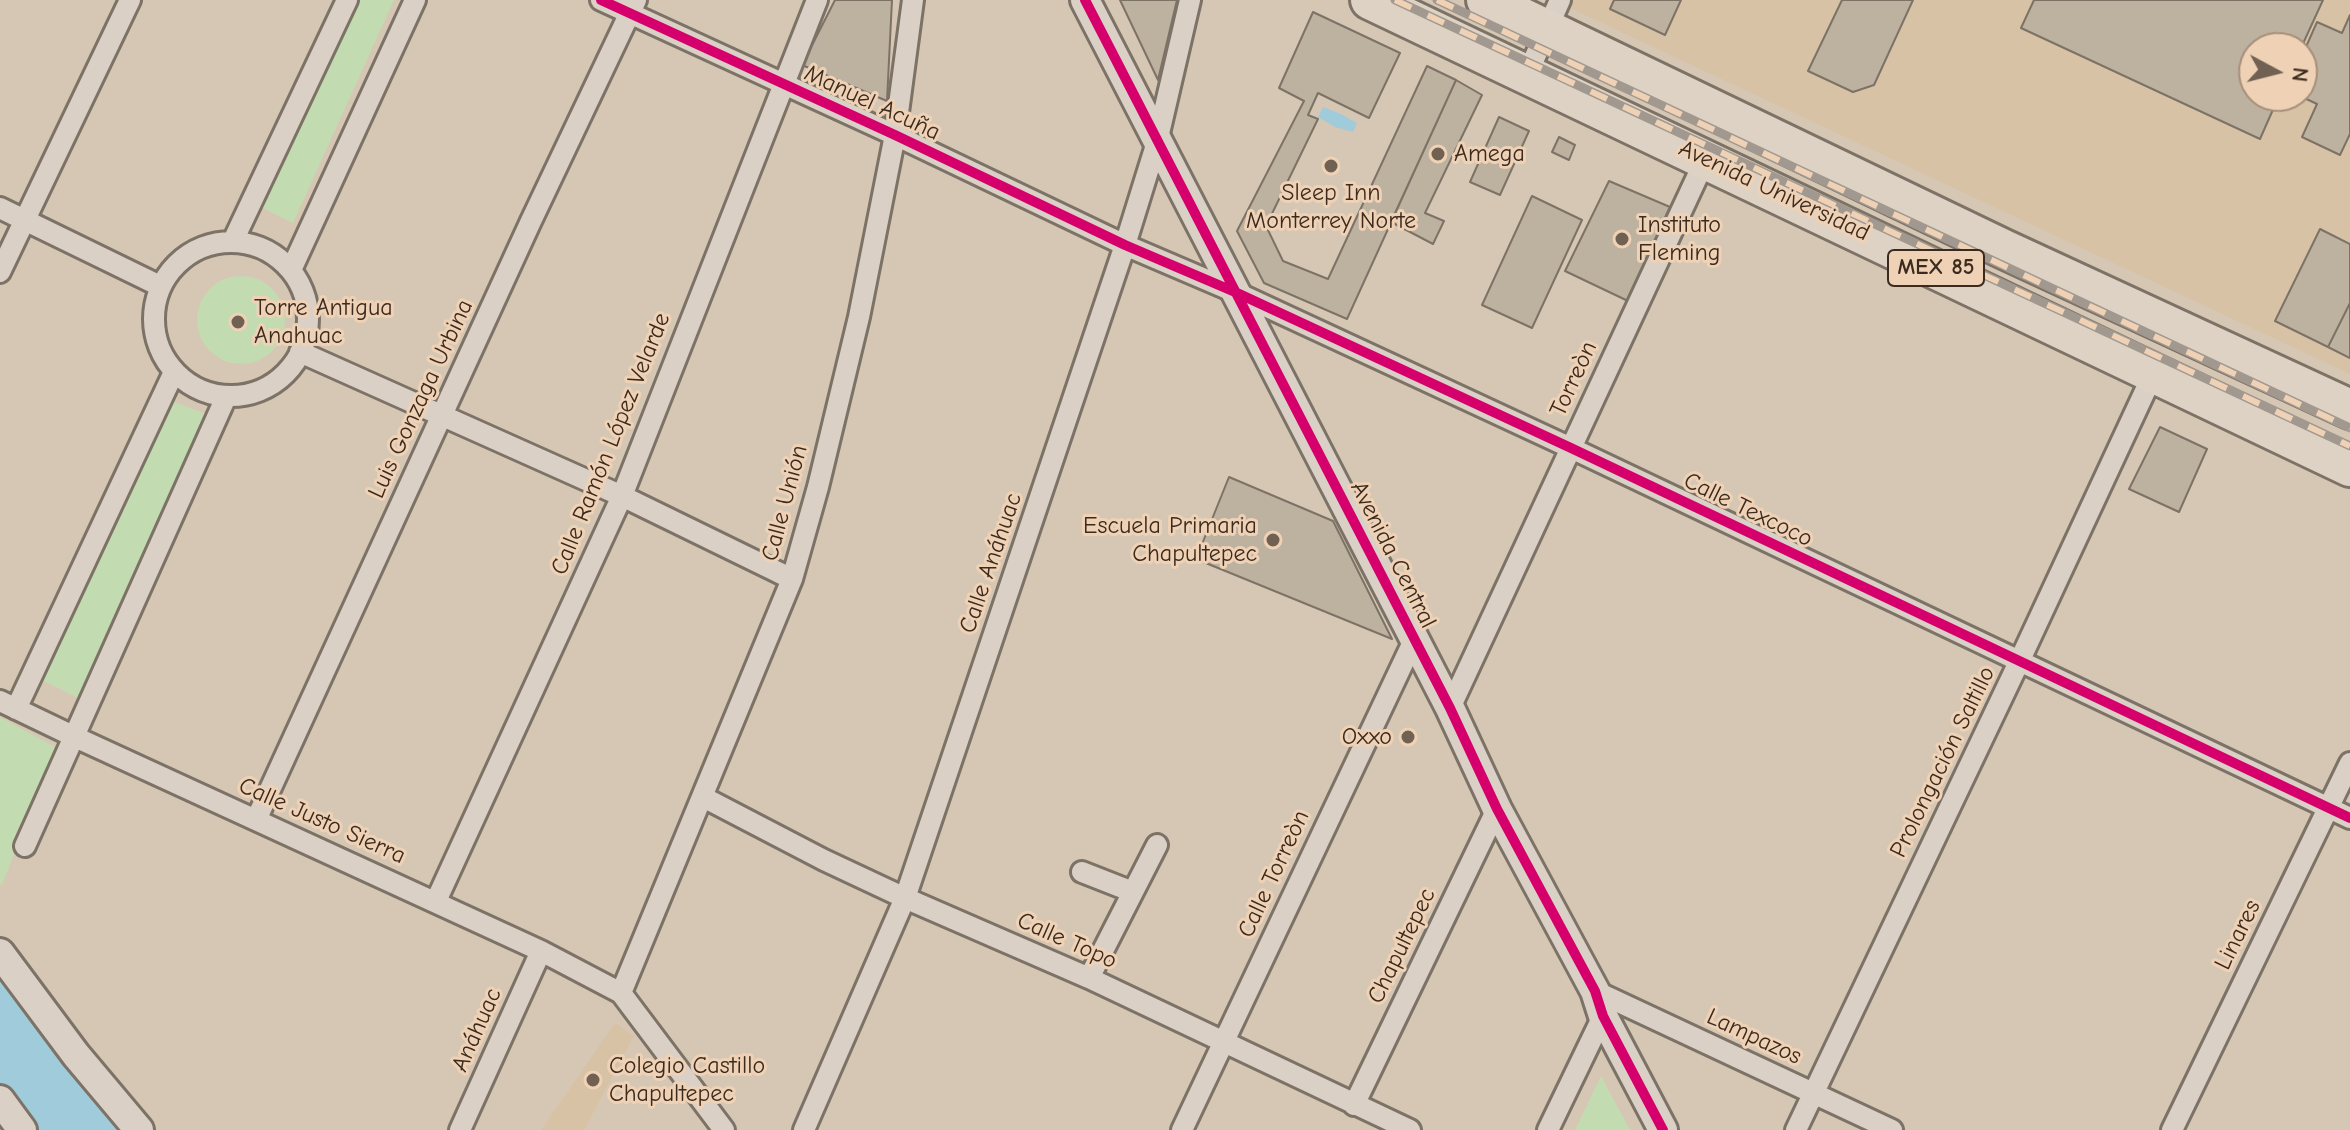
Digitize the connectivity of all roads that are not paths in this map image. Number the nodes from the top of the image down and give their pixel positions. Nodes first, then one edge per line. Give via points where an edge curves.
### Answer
1 (130, 0) edge
2 (347, 0) edge
3 (415, 0) edge
4 (601, 0) edge
5 (817, 0) edge
6 (913, 0) edge
7 (1085, 0) edge
8 (1190, 0) edge
9 (1370, 0) edge
10 (1486, 0) edge
11 (633, 7) edge
12 (1553, 15) edge
13 (1527, 75) junction
14 (783, 83) junction
15 (895, 135) junction
16 (1157, 142) junction
17 (1706, 158) junction
18 (0, 208) edge
19 (25, 220) junction
20 (233, 241) junction
21 (1125, 245) junction
22 (291, 270) junction
23 (0, 272) edge
24 (160, 286) junction
25 (1235, 292) junction
26 (300, 352) junction
27 (174, 372) junction
28 (2154, 372) junction
29 (226, 397) junction
30 (2350, 409) edge
31 (442, 415) junction
32 (1571, 448) junction
33 (2350, 467) edge
34 (622, 496) junction
35 (792, 579) junction
36 (1414, 640) junction
37 (2019, 662) junction
38 (8, 705) edge
39 (1450, 708) junction
40 (75, 737) junction
41 (2350, 763) edge
42 (703, 797) junction
43 (2329, 808) junction
44 (1497, 809) junction
45 (2350, 818) edge
46 (256, 820) junction
47 (1157, 845) dead end
48 (25, 846) dead end
49 (1082, 872) dead end
50 (1133, 892) junction
51 (905, 898) junction
52 (436, 901) junction
53 (541, 951) junction
54 (0, 953) edge
55 (1089, 978) junction
56 (621, 993) junction
57 (1599, 1003) junction
58 (1223, 1043) junction
59 (1813, 1093) junction
60 (0, 1100) edge
61 (1354, 1105) junction
62 (22, 1130) edge
63 (139, 1130) edge
64 (460, 1130) edge
65 (724, 1130) edge
66 (804, 1130) edge
67 (1182, 1130) edge
68 (1410, 1130) edge
69 (1548, 1130) edge
70 (1663, 1130) edge
71 (1796, 1130) edge
72 (1892, 1130) edge
73 (2172, 1130) edge

1 - 19 street
2 - 20 street
3 - 22 street
4 - 11 street, Manuel Acuña
5 - 14 street, Calle Ramón López Velarde
6 - 15 street, Calle Unión
7 - 16 street, Avenida Central
8 - 16 street, Calle Anáhuac
9 - 13 highway, Avenida Universidad / MEX 85
10 - 12 highway, Avenida Universidad / MEX 85
11 - 14 street, Manuel Acuña
11 - 31 street, Luis Gonzaga Urbina
12 - 13 street
12 - 30 highway, Avenida Universidad / MEX 85 via 2004,249
13 - 17 highway, Avenida Universidad / MEX 85
14 - 15 street, Manuel Acuña
14 - 34 street, Calle Ramón López Velarde
15 - 21 street, Manuel Acuña
15 - 35 street, Calle Unión via 859,317
16 - 21 street, Calle Anáhuac
16 - 25 street, Avenida Central
17 - 28 highway, Avenida Universidad / MEX 85
17 - 32 street, Torreòn
18 - 19 street
19 - 23 street
19 - 24 street
20 - 22 street via 265,249
20 - 24 street via 190,253
21 - 25 street, Calle Texcoco
21 - 51 street, Calle Anáhuac
22 - 26 street via 307,310
24 - 27 street via 154,331
25 - 32 street, Calle Texcoco
25 - 36 street, Avenida Central
26 - 29 street via 270,386
26 - 31 street
27 - 29 street via 198,390
27 - 38 street
28 - 33 highway, Avenida Universidad / MEX 85
28 - 37 street, Prolongación Saltillo
29 - 40 street
31 - 34 street
31 - 46 street, Luis Gonzaga Urbina
32 - 37 street, Calle Texcoco
32 - 39 street, Torreòn
34 - 35 street
34 - 52 street, Calle Ramón López Velarde
35 - 42 street, Calle Unión
36 - 39 street, Avenida Central
36 - 58 street, Calle Torreòn
37 - 43 street, Calle Texcoco
37 - 59 street, Prolongación Saltillo
38 - 40 street, Calle Justo Sierra
39 - 44 street, Avenida Central
40 - 46 street, Calle Justo Sierra
40 - 48 street
41 - 43 street, Linares
42 - 51 street, Calle Topo
42 - 56 street, Calle Unión
43 - 45 street, Calle Texcoco
43 - 73 street, Linares
44 - 57 street, Avenida Central
44 - 61 street, Chapultepec
46 - 52 street, Calle Justo Sierra
47 - 50 street
49 - 50 street
50 - 55 street
51 - 55 street, Calle Topo
51 - 66 street, Calle Anáhuac
52 - 53 street, Calle Justo Sierra
53 - 56 street, Calle Justo Sierra
53 - 64 street, Anáhuac
54 - 63 street
55 - 58 street, Calle Topo
56 - 65 street
57 - 59 street, Lampazos
57 - 69 street
57 - 70 street, Avenida Central
58 - 61 street, Calle Topo
58 - 67 street, Calle Torreòn
59 - 71 street, Prolongación Saltillo
59 - 72 street, Lampazos
60 - 62 street
61 - 68 street, Calle Topo

